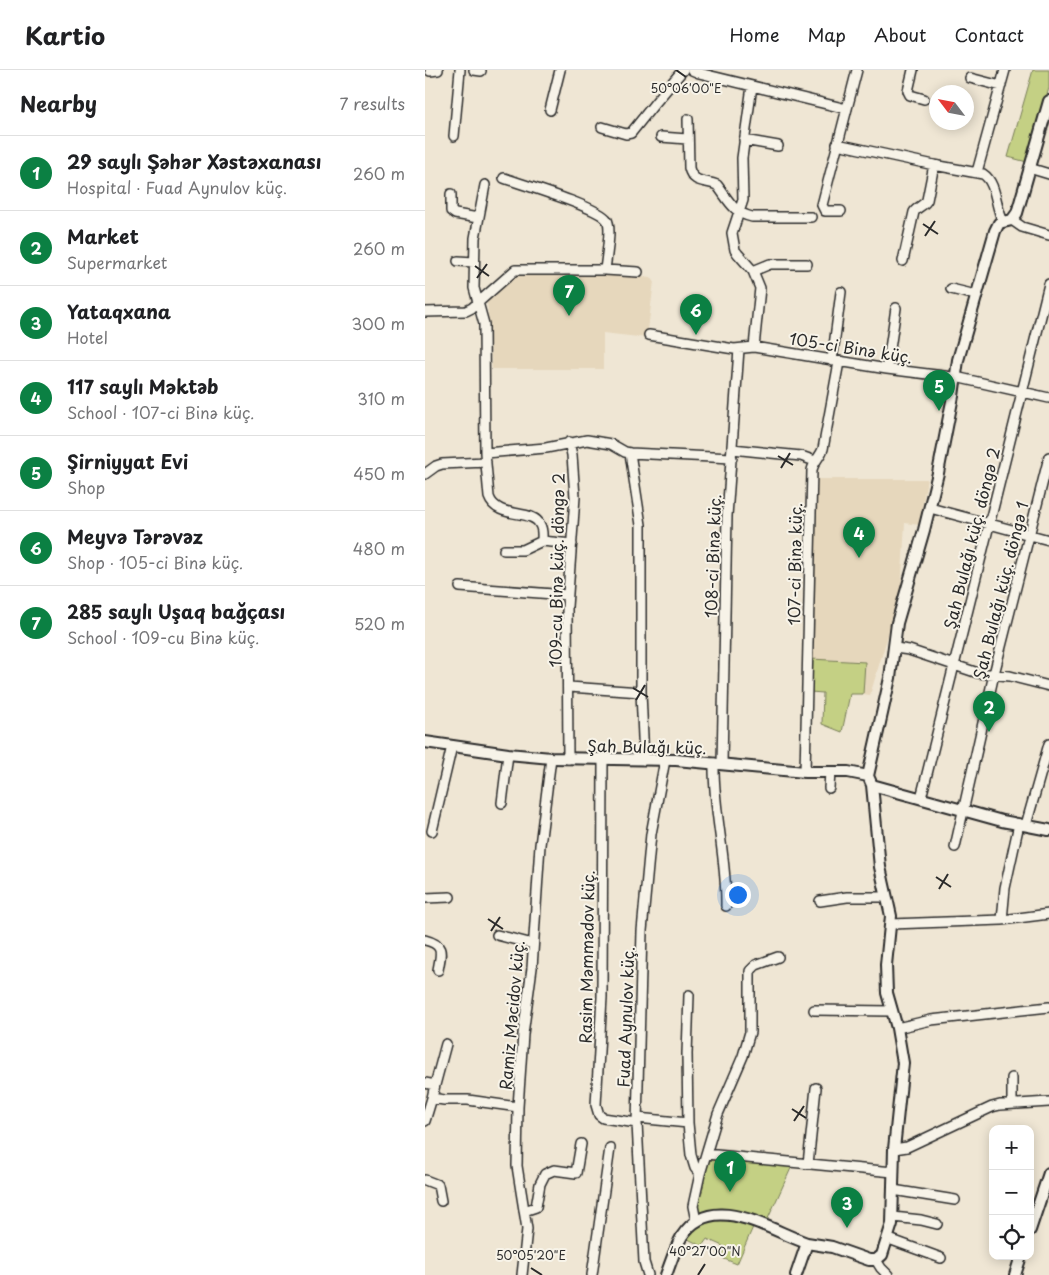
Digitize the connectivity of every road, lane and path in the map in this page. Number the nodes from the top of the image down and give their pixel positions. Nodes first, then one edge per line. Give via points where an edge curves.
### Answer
1 (461, 70) edge
2 (560, 70) edge
3 (683, 70) edge
4 (692, 70) edge
5 (857, 70) edge
6 (913, 70) edge
7 (1005, 70) edge
8 (970, 78) dead end
9 (752, 86) junction
10 (1001, 86) junction
11 (924, 99) dead end
12 (1049, 101) edge
13 (847, 109) junction
14 (550, 110) dead end
15 (688, 119) dead end
16 (602, 127) dead end
17 (454, 136) dead end
18 (661, 137) dead end
19 (687, 139) junction
20 (744, 140) junction
21 (837, 144) junction
22 (778, 146) dead end
23 (933, 165) junction
24 (1029, 168) junction
25 (977, 172) junction
26 (1049, 174) edge
27 (504, 178) dead end
28 (485, 185) dead end
29 (451, 194) dead end
30 (841, 211) dead end
31 (738, 213) junction
32 (811, 217) dead end
33 (478, 218) junction
34 (1007, 220) junction
35 (1049, 235) edge
36 (458, 261) dead end
37 (474, 262) junction
38 (903, 262) dead end
39 (807, 264) dead end
40 (605, 270) junction
41 (753, 271) junction
42 (638, 272) dead end
43 (1049, 284) edge
44 (951, 289) dead end
45 (841, 292) dead end
46 (976, 295) junction
47 (478, 304) junction
48 (896, 308) dead end
49 (425, 312) edge
50 (649, 335) dead end
51 (754, 347) junction
52 (739, 349) junction
53 (836, 361) junction
54 (887, 369) junction
55 (955, 377) junction
56 (1022, 392) junction
57 (1049, 398) edge
58 (569, 442) junction
59 (630, 453) junction
60 (732, 453) junction
61 (486, 457) junction
62 (1049, 457) edge
63 (815, 461) junction
64 (425, 474) edge
65 (930, 508) junction
66 (989, 525) junction
67 (1029, 535) junction
68 (1049, 540) edge
69 (542, 541) junction
70 (571, 544) junction
71 (504, 550) dead end
72 (460, 587) dead end
73 (567, 595) junction
74 (895, 648) junction
75 (955, 666) junction
76 (994, 674) junction
77 (1049, 686) edge
78 (569, 687) junction
79 (641, 692) junction
80 (425, 742) edge
81 (1049, 744) edge
82 (451, 746) junction
83 (508, 754) junction
84 (551, 758) junction
85 (568, 759) junction
86 (603, 760) junction
87 (644, 760) junction
88 (665, 760) junction
89 (718, 763) junction
90 (805, 772) junction
91 (830, 772) junction
92 (870, 780) junction
93 (829, 788) dead end
94 (921, 798) junction
95 (502, 803) dead end
96 (963, 809) junction
97 (1023, 825) junction
98 (1049, 830) edge
99 (432, 832) dead end
100 (955, 847) dead end
101 (885, 896) junction
102 (450, 897) dead end
103 (425, 898) edge
104 (820, 901) dead end
105 (726, 906) dead end
106 (1049, 914) edge
107 (1002, 920) junction
108 (891, 924) junction
109 (497, 935) dead end
110 (425, 940) edge
111 (533, 944) junction
112 (778, 958) dead end
113 (438, 970) dead end
114 (689, 995) dead end
115 (1049, 1007) edge
116 (814, 1010) dead end
117 (891, 1011) junction
118 (897, 1028) junction
119 (446, 1044) dead end
120 (1012, 1078) dead end
121 (425, 1082) edge
122 (435, 1085) junction
123 (816, 1088) dead end
124 (432, 1098) junction
125 (1049, 1102) edge
126 (1012, 1104) junction
127 (518, 1107) junction
128 (637, 1120) junction
129 (425, 1121) edge
130 (688, 1122) junction
131 (581, 1144) dead end
132 (610, 1148) dead end
133 (894, 1149) junction
134 (706, 1154) junction
135 (808, 1164) junction
136 (893, 1172) junction
137 (1049, 1173) edge
138 (700, 1174) junction
139 (425, 1180) edge
140 (893, 1190) junction
141 (955, 1200) dead end
142 (441, 1201) dead end
143 (524, 1211) junction
144 (893, 1217) junction
145 (1034, 1218) edge
146 (696, 1221) junction
147 (937, 1224) dead end
148 (889, 1239) junction
149 (807, 1243) junction
150 (941, 1258) dead end
151 (875, 1260) junction
152 (1020, 1260) edge
153 (522, 1275) edge
154 (592, 1275) edge
155 (648, 1275) edge
156 (666, 1275) edge
157 (796, 1275) edge
158 (888, 1275) edge
159 (1015, 1275) edge

1 - 17 street
2 - 14 street
3 - 16 street via 631,133
4 - 9 street
5 - 13 street
6 - 11 street via 910,95
7 - 10 street
8 - 10 street
9 - 13 street
9 - 20 street
10 - 25 street
12 - 24 street
13 - 21 street
15 - 19 street
18 - 19 street
19 - 31 street via 691,174 698,181 717,185
20 - 22 street
20 - 31 street via 743,193
21 - 23 street
21 - 30 street via 823,208 825,211
23 - 25 street
23 - 38 street via 926,203 914,212
24 - 26 street
24 - 34 street via 1017,213
25 - 34 street via 987,176 997,210
27 - 40 street via 604,216 609,225
28 - 33 street
29 - 33 street via 451,211
31 - 32 street via 752,217
31 - 41 street via 732,233 735,250
33 - 37 street
34 - 35 street
34 - 46 street via 997,226
36 - 37 street
37 - 47 street
39 - 41 street via 770,264
40 - 42 street
40 - 47 street via 515,270
41 - 51 street via 760,288
43 - 56 street, Şah Bulağı küç. döngə 2
44 - 46 street
45 - 53 street, 107-ci Binə küç.
46 - 55 street
47 - 49 street via 466,311
47 - 61 street via 485,342
48 - 54 street
50 - 52 street, 105-ci Binə küç.
51 - 52 street, 105-ci Binə küç.
51 - 53 street, 105-ci Binə küç.
52 - 60 street, 108-ci Binə küç.
53 - 54 street, 105-ci Binə küç.
53 - 63 street, 107-ci Binə küç. via 823,449
54 - 55 street, 105-ci Binə küç.
55 - 56 street, 105-ci Binə küç.
55 - 65 street
56 - 57 street, 105-ci Binə küç.
56 - 66 street, Şah Bulağı küç. döngə 2
58 - 59 street via 597,440
58 - 61 street
58 - 70 street, 109-cu Binə küç. döngə 2 via 575,481
59 - 60 street
59 - 79 street via 642,548
60 - 63 street via 801,456
60 - 89 street, 108-ci Binə küç.
61 - 64 street via 442,464
61 - 69 street via 491,501 508,512 534,518 540,524
62 - 67 street, Şah Bulağı küç. döngə 1
63 - 90 street, 107-ci Binə küç.
65 - 66 street
65 - 74 street via 902,603
66 - 67 street
66 - 75 street, Şah Bulağı küç. döngə 2
67 - 68 street
67 - 76 street, Şah Bulağı küç. döngə 1
69 - 70 street
69 - 71 street via 523,550
70 - 73 street, 109-cu Binə küç. döngə 2
72 - 73 street
73 - 78 street, 109-cu Binə küç. döngə 2
74 - 75 street
74 - 92 street
75 - 76 street
75 - 94 street, Şah Bulağı küç. döngə 2
76 - 77 street
76 - 96 street, Şah Bulağı küç. döngə 1
78 - 79 street
78 - 85 street, 109-cu Binə küç. döngə 2
79 - 87 street
80 - 82 street, Şah Bulağı küç.
81 - 97 street
82 - 83 street, Şah Bulağı küç.
82 - 99 street
83 - 84 street, Şah Bulağı küç.
83 - 95 street
84 - 85 street, Şah Bulağı küç.
84 - 111 street, Ramiz Məcidov küç.
85 - 86 street, Şah Bulağı küç.
86 - 87 street, Şah Bulağı küç.
86 - 128 street, Rasim Məmmədov küç. via 602,997 597,1105 603,1118
87 - 88 street, Şah Bulağı küç.
88 - 89 street, Şah Bulağı küç.
88 - 128 street, Fuad Aynulov küç. via 651,834 644,899
89 - 90 street, Şah Bulağı küç.
89 - 105 street, 108-ci Binə küç. via 714,793 726,879
90 - 91 street, Şah Bulağı küç.
91 - 92 street, Şah Bulağı küç. via 855,773
91 - 93 street
92 - 94 street, Şah Bulağı küç.
92 - 101 street
94 - 96 street, Şah Bulağı küç.
96 - 97 street, Şah Bulağı küç.
96 - 100 street, Şah Bulağı küç. döngə 1
97 - 98 street, Şah Bulağı küç.
97 - 107 street via 1005,888
101 - 104 street
101 - 108 street
102 - 103 street
106 - 107 street
107 - 108 street
108 - 117 street via 886,973
109 - 111 street
110 - 113 street via 440,948
111 - 127 street, Ramiz Məcidov küç.
112 - 134 street via 750,971 750,1032
114 - 130 street
115 - 118 street via 931,1020
116 - 117 street
117 - 118 street
118 - 133 street via 903,1063
119 - 122 street
120 - 126 street
121 - 122 street
122 - 124 street
123 - 135 street
124 - 127 street
124 - 129 street
125 - 126 street
126 - 133 street via 992,1106
127 - 143 street, Ramiz Məcidov küç. via 517,1166
128 - 130 street
128 - 155 street, Fuad Aynulov küç. via 644,1262
130 - 138 street via 691,1155
131 - 143 street via 576,1173 554,1170 545,1174 536,1207
132 - 154 street
133 - 136 street
134 - 135 street
134 - 138 street
135 - 136 street
136 - 140 street
137 - 145 street
138 - 146 street via 693,1206
139 - 142 street via 438,1185
140 - 141 street
140 - 144 street
143 - 153 street, Ramiz Məcidov küç. via 527,1229
144 - 147 street
144 - 148 street
146 - 149 street via 714,1214 737,1216
146 - 156 street via 682,1237
148 - 150 street
148 - 151 street via 882,1255
149 - 151 street
149 - 157 street
151 - 158 street
152 - 159 street

